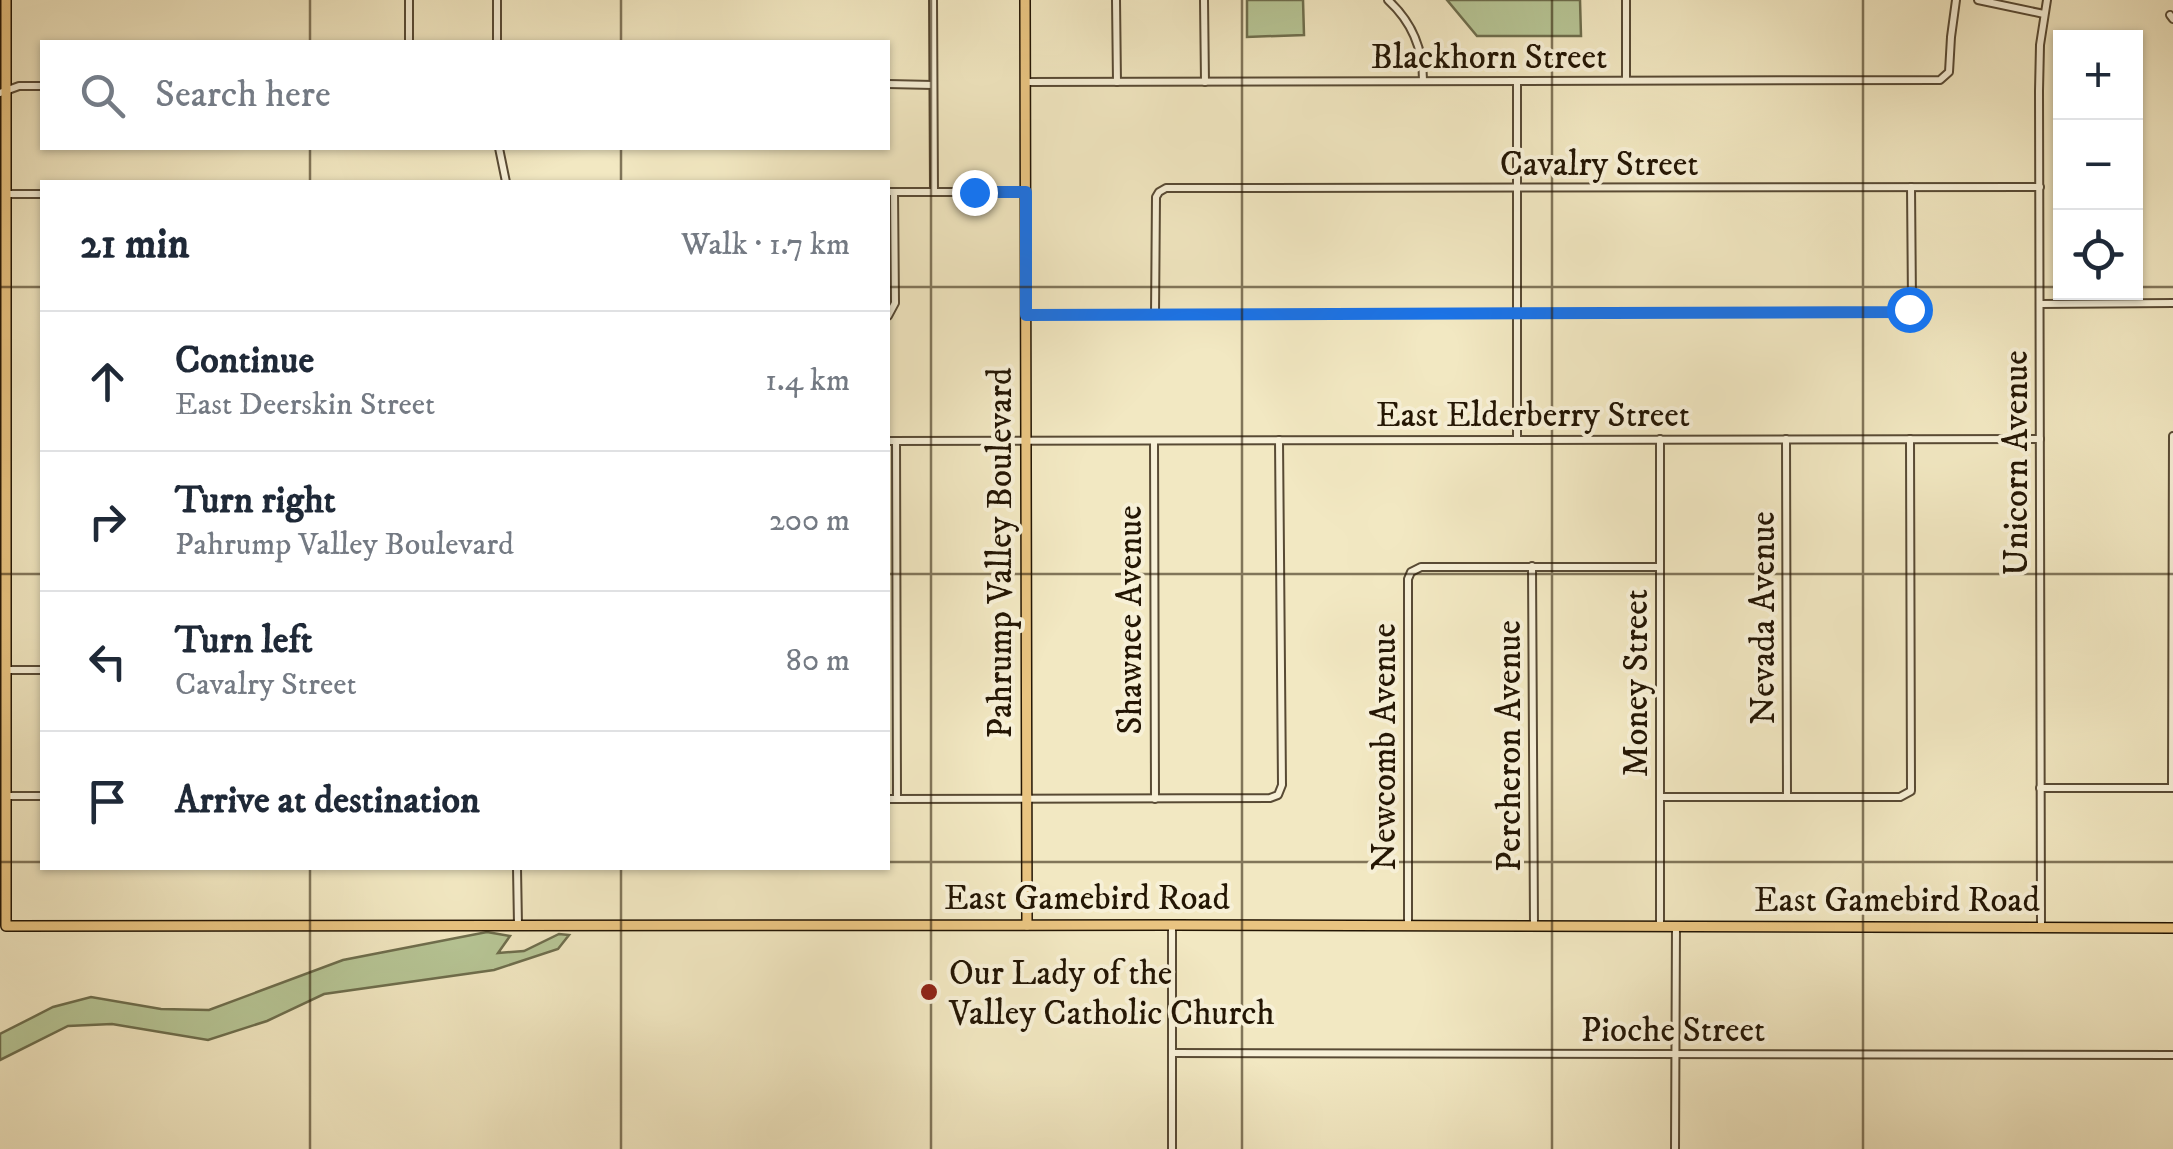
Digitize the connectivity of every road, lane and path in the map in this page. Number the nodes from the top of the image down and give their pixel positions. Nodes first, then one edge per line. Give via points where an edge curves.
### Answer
1 (6, 0) edge
2 (409, 0) edge
3 (497, 0) edge
4 (933, 0) edge
5 (1025, 0) edge
6 (1116, 0) edge
7 (1204, 0) edge
8 (1388, 0) edge
9 (1626, 0) edge
10 (1956, 0) edge
11 (1978, 0) edge
12 (2048, 0) edge
13 (2044, 14) junction
14 (409, 40) edge
15 (497, 40) edge
16 (1423, 80) junction
17 (1516, 80) junction
18 (1626, 80) junction
19 (1025, 82) junction
20 (1116, 82) junction
21 (1205, 82) junction
22 (890, 84) edge
23 (933, 85) junction
24 (40, 86) edge
25 (3, 92) edge
26 (499, 150) edge
27 (506, 180) edge
28 (1912, 187) junction
29 (2040, 187) junction
30 (1517, 189) junction
31 (891, 192) edge
32 (934, 192) junction
33 (1026, 192) junction
34 (6, 194) junction
35 (40, 194) edge
36 (3, 222) edge
37 (2173, 303) edge
38 (2040, 304) junction
39 (890, 314) edge
40 (1517, 314) junction
41 (1026, 315) junction
42 (1155, 315) junction
43 (3, 350) edge
44 (2173, 436) edge
45 (1786, 438) junction
46 (1517, 439) junction
47 (1660, 439) junction
48 (1910, 439) junction
49 (2040, 439) junction
50 (1154, 440) junction
51 (1279, 440) junction
52 (892, 441) edge
53 (1026, 441) junction
54 (3, 546) edge
55 (1532, 566) junction
56 (1659, 567) junction
57 (6, 670) junction
58 (40, 670) edge
59 (2040, 788) junction
60 (2173, 788) edge
61 (6, 796) junction
62 (40, 796) edge
63 (1660, 797) junction
64 (1788, 797) junction
65 (892, 799) edge
66 (1027, 799) junction
67 (1155, 799) junction
68 (517, 870) edge
69 (518, 924) junction
70 (1027, 925) junction
71 (1172, 925) junction
72 (3, 926) edge
73 (1408, 926) junction
74 (1534, 926) junction
75 (1660, 926) junction
76 (1676, 926) junction
77 (2041, 927) junction
78 (2173, 928) edge
79 (1172, 1053) junction
80 (1676, 1054) junction
81 (2173, 1055) edge
82 (1172, 1149) edge
83 (1675, 1149) edge

1 - 25 main road
2 - 14 street
3 - 15 street
4 - 23 street
5 - 19 main road, Pahrump Valley Boulevard
6 - 20 street
7 - 21 street
8 - 16 street via 1418,41
9 - 18 street
10 - 18 street, Blackhorn Street via 1950,72 1940,80
11 - 13 street
12 - 13 street, Unicorn Avenue
13 - 29 street, Unicorn Avenue
16 - 17 street, Blackhorn Street
16 - 21 street, Blackhorn Street
17 - 18 street, Blackhorn Street
17 - 30 street
19 - 20 street, Blackhorn Street
19 - 33 main road, Pahrump Valley Boulevard
20 - 21 street, Blackhorn Street
22 - 23 street
23 - 32 street
24 - 25 street
25 - 34 main road
26 - 27 street
28 - 29 street, Cavalry Street
28 - 30 street, Cavalry Street
28 - 40 street via 1912,302 1902,312
29 - 38 street, Unicorn Avenue
30 - 40 street
30 - 42 street, Cavalry Street via 1166,188 1156,198
31 - 32 street
31 - 39 street via 896,296
32 - 33 street
33 - 41 main road, Pahrump Valley Boulevard
34 - 35 street
34 - 36 main road
36 - 43 main road
37 - 38 street
38 - 49 street, Unicorn Avenue
40 - 42 street
40 - 46 street
41 - 42 street
41 - 53 main road, Pahrump Valley Boulevard
43 - 54 main road
44 - 60 street
45 - 47 street, East Elderberry Street
45 - 48 street, East Elderberry Street
45 - 64 street, Nevada Avenue
46 - 47 street, East Elderberry Street
46 - 51 street, East Elderberry Street
47 - 56 street, Money Street
48 - 49 street, East Elderberry Street
48 - 64 street via 1911,791 1900,797
49 - 59 street, Unicorn Avenue
50 - 51 street, East Elderberry Street
50 - 53 street, East Elderberry Street
50 - 67 street, Shawnee Avenue
51 - 67 street via 1282,785 1270,798
52 - 53 street, East Elderberry Street
52 - 65 street
53 - 66 main road, Pahrump Valley Boulevard
54 - 57 main road
55 - 56 street
55 - 73 street, Newcomb Avenue via 1420,567 1408,579
55 - 74 street, Percheron Avenue
56 - 63 street, Money Street
57 - 58 street
57 - 61 main road
59 - 60 street
59 - 77 street, Unicorn Avenue
61 - 62 street
61 - 72 main road
63 - 64 street
63 - 75 street, Money Street
65 - 66 street
66 - 67 street
66 - 70 main road, Pahrump Valley Boulevard
68 - 69 street
69 - 70 main road, East Gamebird Road
69 - 72 main road, East Gamebird Road
70 - 71 main road, East Gamebird Road
71 - 73 main road, East Gamebird Road
71 - 79 street
73 - 74 main road, East Gamebird Road
74 - 75 main road, East Gamebird Road
75 - 76 main road, East Gamebird Road
76 - 77 main road, East Gamebird Road
76 - 80 street
77 - 78 main road, East Gamebird Road
79 - 80 street, Pioche Street
79 - 82 street
80 - 81 street, Pioche Street
80 - 83 street

